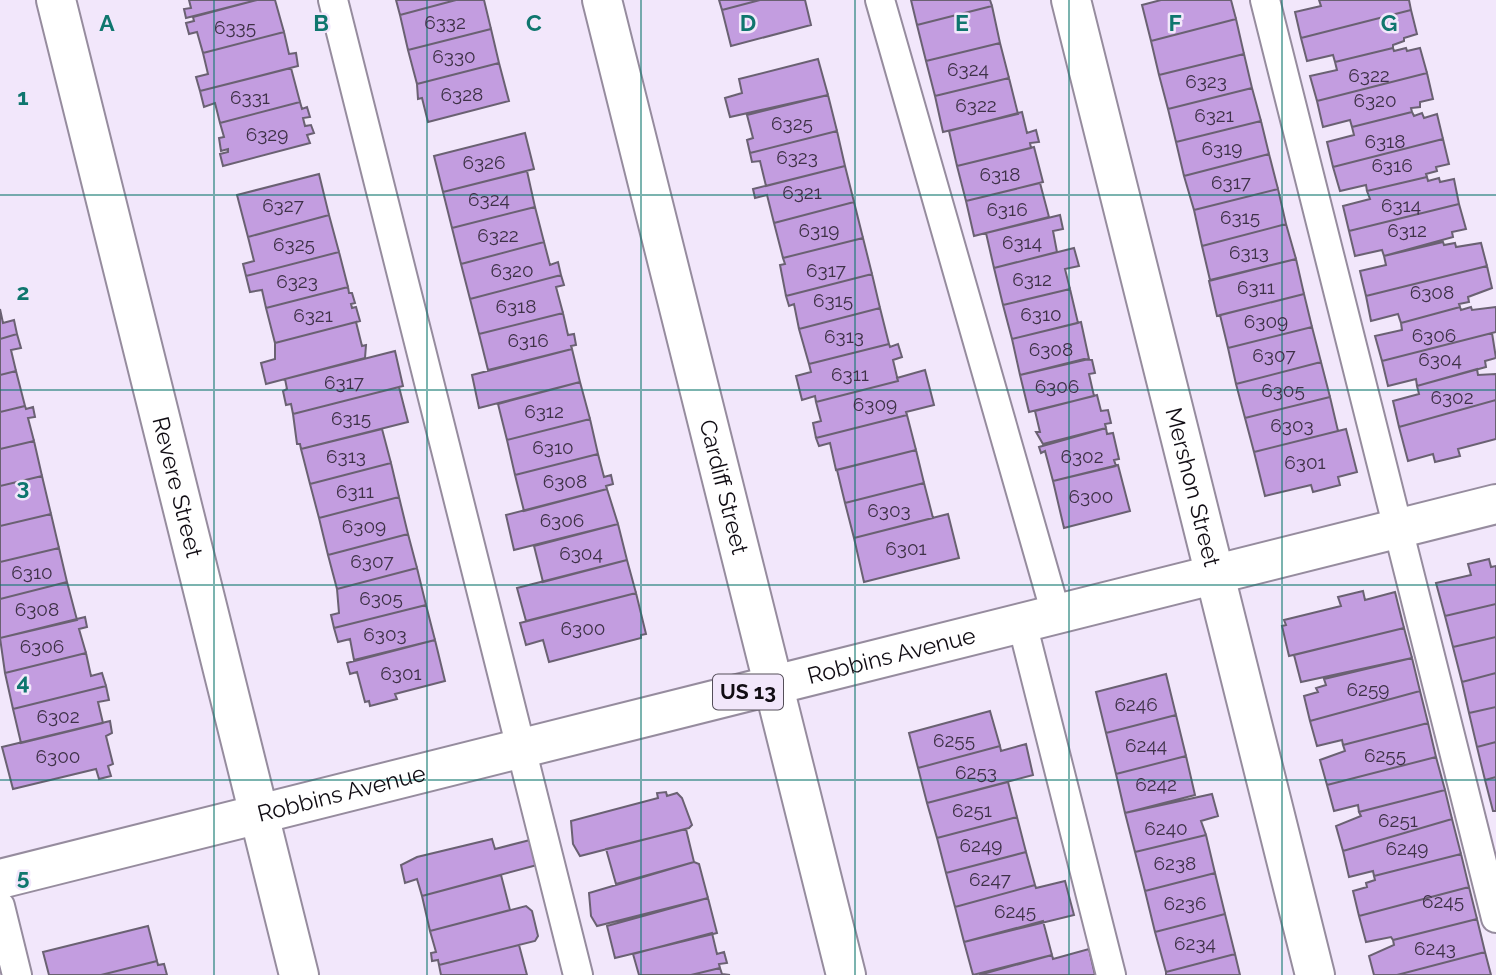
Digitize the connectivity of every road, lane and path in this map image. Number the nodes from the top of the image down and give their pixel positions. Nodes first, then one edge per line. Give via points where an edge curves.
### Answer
1 (56, 0) edge
2 (333, 0) edge
3 (602, 0) edge
4 (880, 0) edge
5 (1070, 0) edge
6 (1265, 0) edge
7 (1496, 504) edge
8 (1398, 528) junction
9 (1215, 574) junction
10 (1039, 619) junction
11 (773, 685) junction
12 (521, 749) junction
13 (259, 814) junction
14 (0, 879) edge
15 (0, 906) edge
16 (1496, 918) edge
17 (17, 975) edge
18 (299, 975) edge
19 (578, 975) edge
20 (845, 975) edge
21 (1111, 975) edge
22 (1315, 975) edge

1 - 13 main road, Revere Street
2 - 12 lane
3 - 11 main road, Cardiff Street
4 - 10 lane
5 - 9 main road, Mershon Street
6 - 8 lane
7 - 8 main road, Robbins Avenue / US 13
8 - 9 main road, Robbins Avenue / US 13
8 - 16 lane
9 - 10 main road, Robbins Avenue / US 13
9 - 22 main road, Mershon Street
10 - 11 main road, Robbins Avenue / US 13
10 - 21 lane
11 - 12 main road, Robbins Avenue / US 13
11 - 20 main road, Cardiff Street
12 - 13 main road, Robbins Avenue / US 13
12 - 19 lane
13 - 14 main road, Robbins Avenue / US 13
13 - 18 main road, Revere Street
15 - 17 lane

